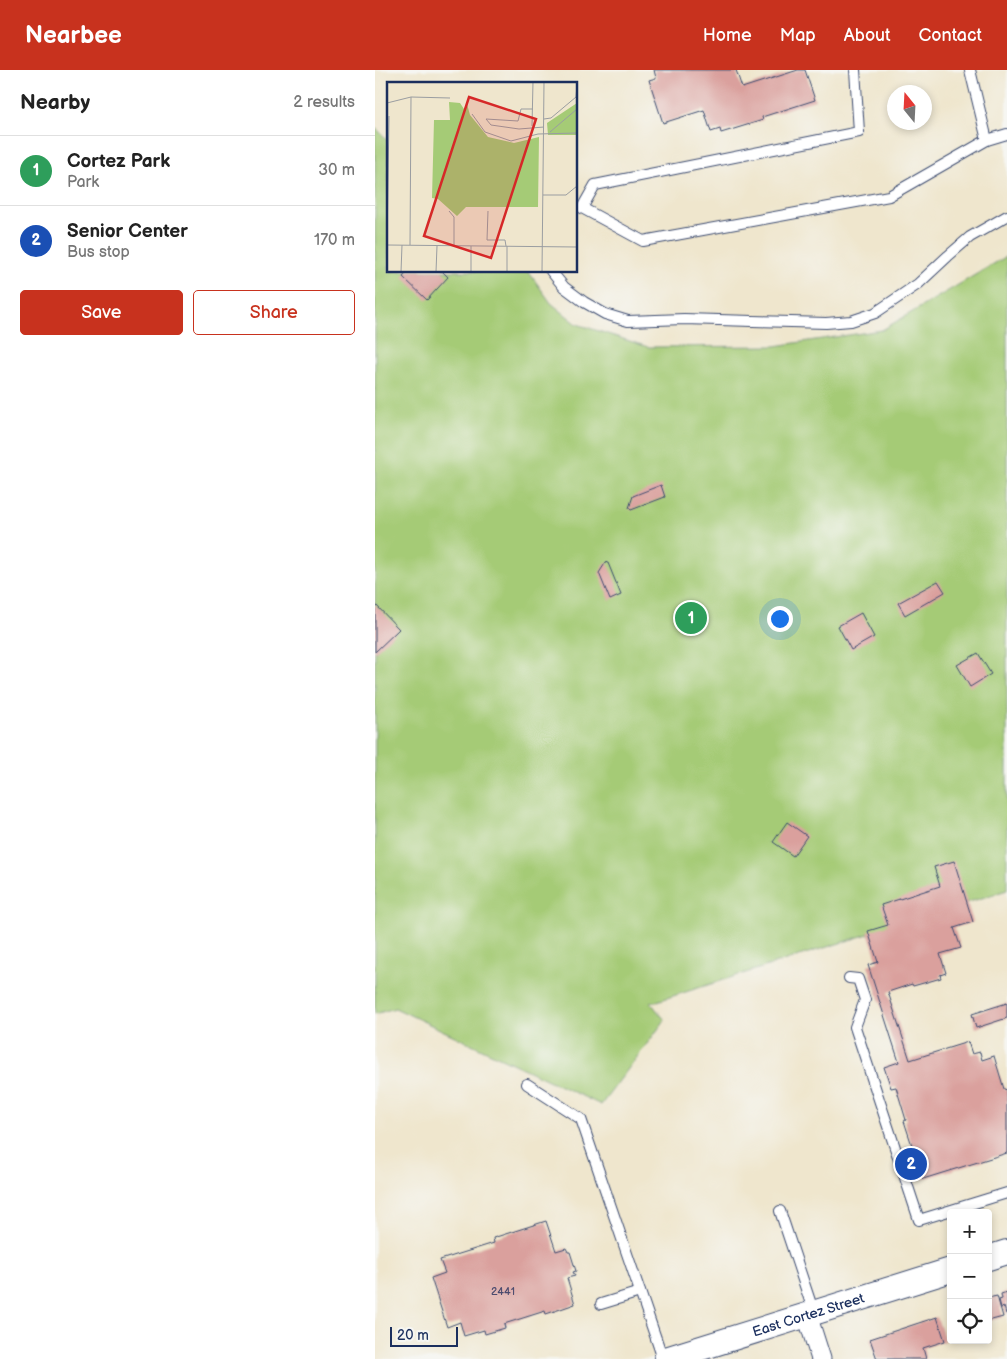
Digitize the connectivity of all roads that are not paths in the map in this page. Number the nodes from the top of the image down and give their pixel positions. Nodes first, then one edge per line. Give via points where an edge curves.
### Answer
1 (855, 70) edge
2 (969, 70) edge
3 (1007, 134) edge
4 (987, 140) junction
5 (1007, 216) edge
6 (552, 272) edge
7 (849, 978) dead end
8 (527, 1084) dead end
9 (1007, 1193) edge
10 (780, 1211) dead end
11 (1007, 1252) edge
12 (992, 1257) edge
13 (947, 1271) edge
14 (640, 1292) junction
15 (601, 1304) dead end
16 (810, 1314) junction
17 (664, 1359) edge
18 (821, 1359) edge

1 - 4 lane via 859,132 595,185 583,208 643,240 889,196
2 - 4 lane
3 - 4 lane
5 - 6 lane via 970,237 918,284 875,313 851,321 628,320 605,314 584,302 564,287
7 - 9 lane via 858,980 865,1000 855,1026 919,1220
8 - 14 lane via 581,1119
10 - 16 lane
11 - 12 street
13 - 16 street, East Cortez Street
14 - 15 lane
14 - 17 lane
16 - 17 street, East Cortez Street
16 - 18 street

